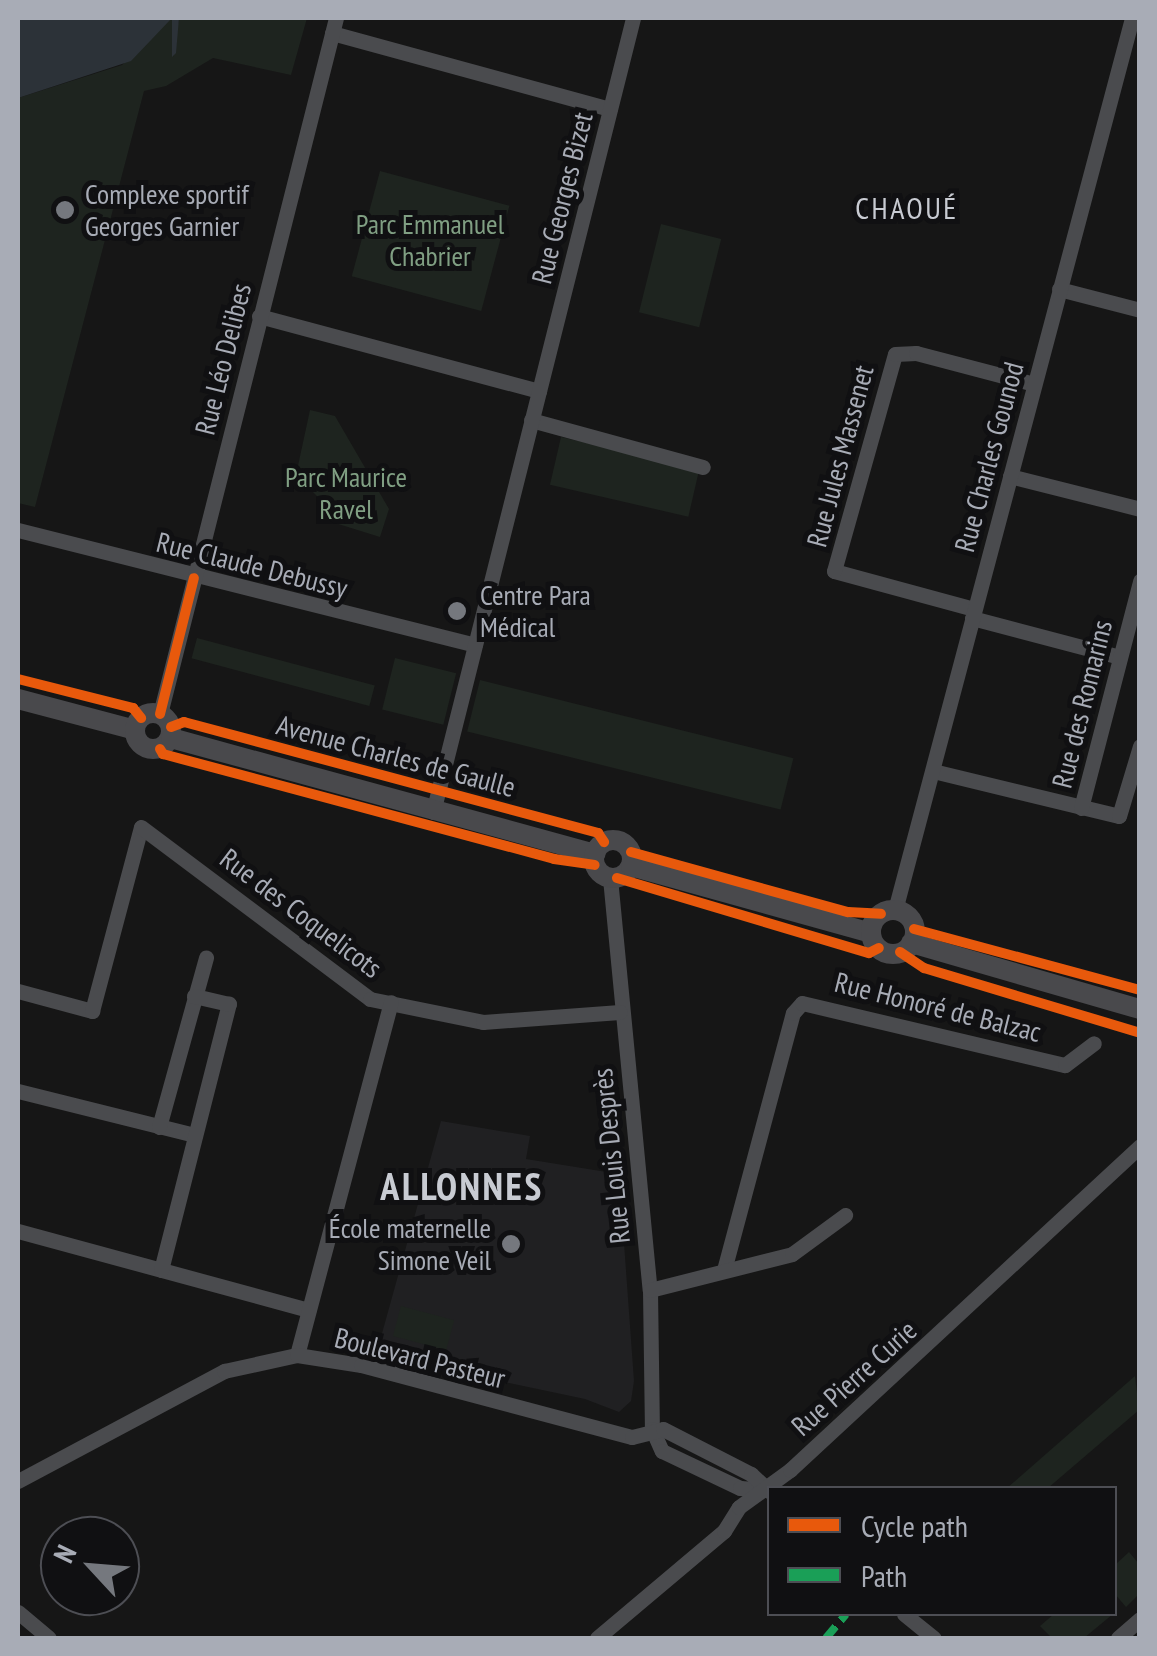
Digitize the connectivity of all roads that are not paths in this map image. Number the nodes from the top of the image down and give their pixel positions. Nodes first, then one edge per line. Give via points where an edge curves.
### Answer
1 (633, 18) edge
2 (1132, 18) edge
3 (334, 25) edge
4 (610, 110) junction
5 (1059, 288) junction
6 (1140, 310) edge
7 (259, 316) junction
8 (1034, 384) junction
9 (539, 391) junction
10 (532, 420) junction
11 (703, 467) dead end
12 (1010, 476) junction
13 (1140, 510) edge
14 (18, 530) edge
15 (194, 578) junction
16 (1140, 581) edge
17 (973, 614) junction
18 (475, 645) junction
19 (1121, 651) junction
20 (1140, 651) edge
21 (18, 699) edge
22 (160, 714) junction
23 (135, 730) junction
24 (171, 738) junction
25 (1140, 746) edge
26 (933, 771) junction
27 (1080, 808) junction
28 (432, 812) junction
29 (595, 854) junction
30 (631, 866) junction
31 (610, 878) junction
32 (895, 910) junction
33 (871, 932) junction
34 (912, 943) junction
35 (206, 956) dead end
36 (18, 991) edge
37 (194, 996) junction
38 (391, 1002) junction
39 (1140, 1009) edge
40 (620, 1012) junction
41 (1094, 1043) dead end
42 (18, 1091) edge
43 (159, 1126) junction
44 (195, 1135) junction
45 (1140, 1146) edge
46 (845, 1216) dead end
47 (18, 1231) edge
48 (161, 1270) junction
49 (724, 1270) junction
50 (650, 1290) junction
51 (308, 1310) junction
52 (297, 1355) junction
53 (652, 1429) junction
54 (18, 1481) edge
55 (774, 1486) edge
56 (767, 1491) edge
57 (767, 1492) edge
58 (18, 1612) edge
59 (906, 1616) edge
60 (1140, 1619) edge
61 (48, 1638) edge
62 (597, 1638) edge
63 (934, 1638) edge
64 (1118, 1638) edge

1 - 4 street, Rue Georges Bizet
2 - 5 street, Rue Charles Gounod
3 - 4 street
3 - 7 street, Rue Léo Delibes
4 - 9 street, Rue Georges Bizet
5 - 6 street
5 - 8 street, Rue Charles Gounod
7 - 9 street
7 - 15 street, Rue Léo Delibes
8 - 12 street, Rue Charles Gounod
8 - 17 street, Rue Jules Massenet via 906,351 895,354 834,571
9 - 10 street, Rue Georges Bizet
10 - 11 street
10 - 18 street, Rue Georges Bizet
12 - 13 street
12 - 17 street, Rue Charles Gounod
14 - 15 street, Rue Claude Debussy
15 - 18 street, Rue Claude Debussy
15 - 22 street, Rue Léo Delibes
16 - 19 street, Rue des Romarins
17 - 19 street
17 - 26 street, Rue Charles Gounod
18 - 28 street, Rue Georges Bizet
19 - 20 street
19 - 27 street, Rue des Romarins
21 - 23 street
22 - 23 street via 145,715
22 - 24 street via 172,726
23 - 24 street via 148,749
24 - 28 street
25 - 27 street via 1119,816
26 - 27 street, Rue des Romarins
26 - 32 street, Rue Charles Gounod
28 - 29 street
29 - 30 street via 604,842 619,841 631,852
29 - 31 street via 597,869
30 - 31 street
30 - 33 street
31 - 40 street, Rue Louis Desprès
32 - 33 street via 876,917
32 - 34 street via 912,922
33 - 34 street via 885,952
34 - 39 street
35 - 37 street
36 - 38 street, Rue des Coquelicots via 92,1011 141,827 370,999
37 - 43 street
37 - 44 street via 229,1004
38 - 40 street, Rue des Coquelicots via 483,1022
38 - 51 street
40 - 50 street, Rue Louis Desprès
41 - 49 street, Rue Honoré de Balzac via 1065,1066 802,1003
42 - 43 street
43 - 44 street
44 - 48 street
45 - 55 street, Rue Pierre Curie
46 - 49 street via 792,1254
47 - 48 street
48 - 51 street
49 - 50 street
50 - 53 street, Rue Louis Desprès
51 - 52 street
52 - 53 street, Boulevard Pasteur via 361,1365 632,1438
52 - 54 street, Boulevard Pasteur via 224,1371
53 - 56 street via 662,1451 740,1488
57 - 62 street, Rue Pierre Curie via 739,1507 724,1532
58 - 61 street
59 - 63 street
60 - 64 street

